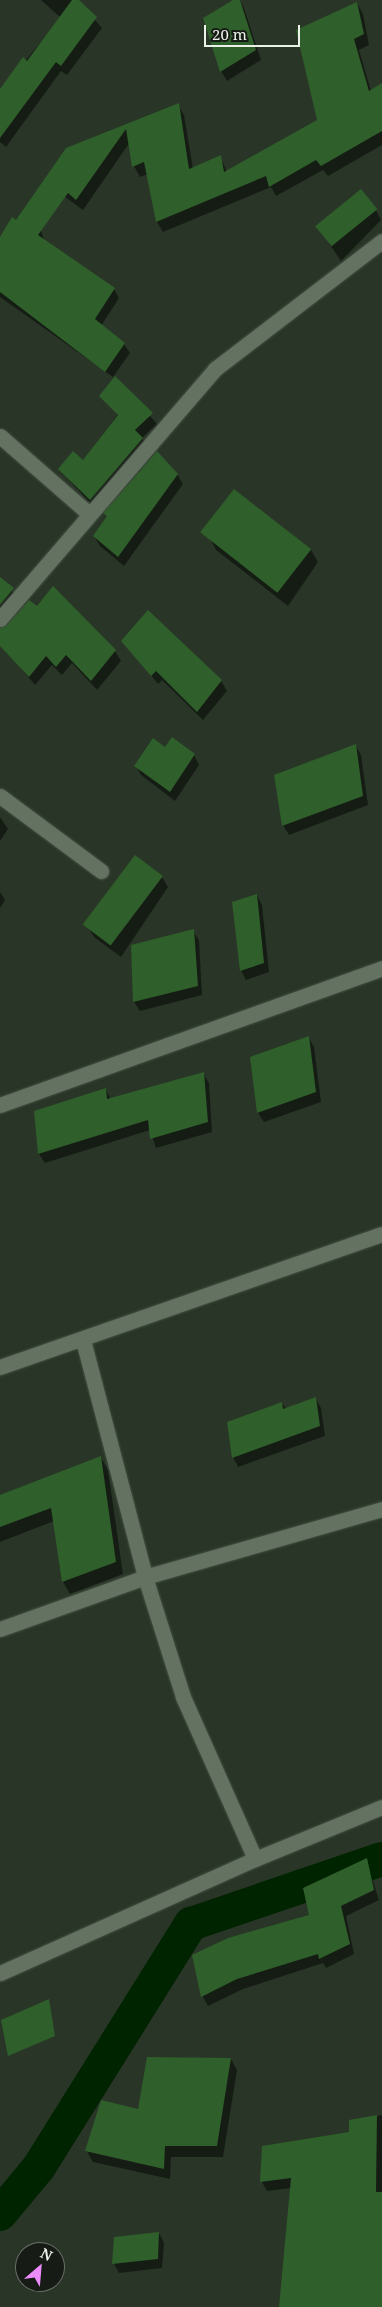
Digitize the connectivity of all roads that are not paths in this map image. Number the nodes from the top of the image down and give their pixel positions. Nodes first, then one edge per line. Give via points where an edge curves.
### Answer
1 (382, 241) edge
2 (0, 436) edge
3 (89, 514) junction
4 (0, 619) edge
5 (0, 796) edge
6 (101, 870) dead end
7 (382, 968) edge
8 (0, 1105) edge
9 (382, 1234) edge
10 (83, 1340) junction
11 (0, 1367) edge
12 (382, 1509) edge
13 (145, 1577) junction
14 (0, 1629) edge
15 (382, 1807) edge
16 (255, 1859) junction
17 (0, 1973) edge

1 - 3 street via 215,369
2 - 3 street
3 - 4 street
5 - 6 street
7 - 8 street
9 - 10 street
10 - 11 street
10 - 13 street
12 - 13 street
13 - 14 street
13 - 16 street via 183,1697
15 - 16 street
16 - 17 street

